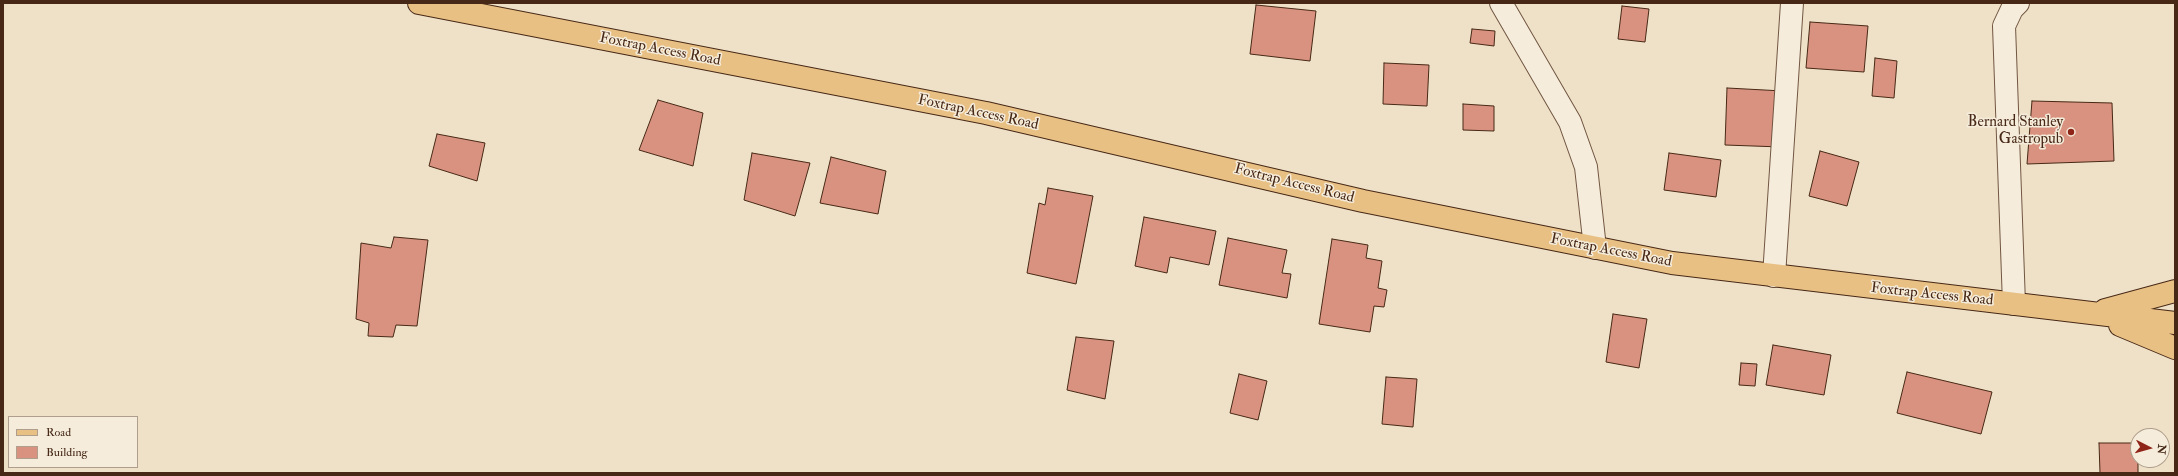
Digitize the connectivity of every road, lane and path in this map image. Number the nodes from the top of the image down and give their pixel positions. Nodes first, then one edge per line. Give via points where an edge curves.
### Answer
1 (419, 3) edge
2 (1501, 3) edge
3 (1792, 3) edge
4 (2018, 3) edge
5 (1595, 248) junction
6 (1774, 276) junction
7 (2175, 291) edge
8 (2014, 304) junction
9 (2092, 313) junction
10 (2175, 323) edge
11 (2175, 348) edge

1 - 5 main road, Foxtrap Access Road via 986,113 1363,201
2 - 5 lane via 1570,122 1586,167
3 - 6 lane
4 - 8 lane via 2012,9 2004,26
5 - 6 main road, Foxtrap Access Road via 1672,263
6 - 8 main road, Foxtrap Access Road
7 - 9 main road
8 - 9 main road, Foxtrap Access Road
9 - 10 main road, Foxtrap Access Road
9 - 11 main road

